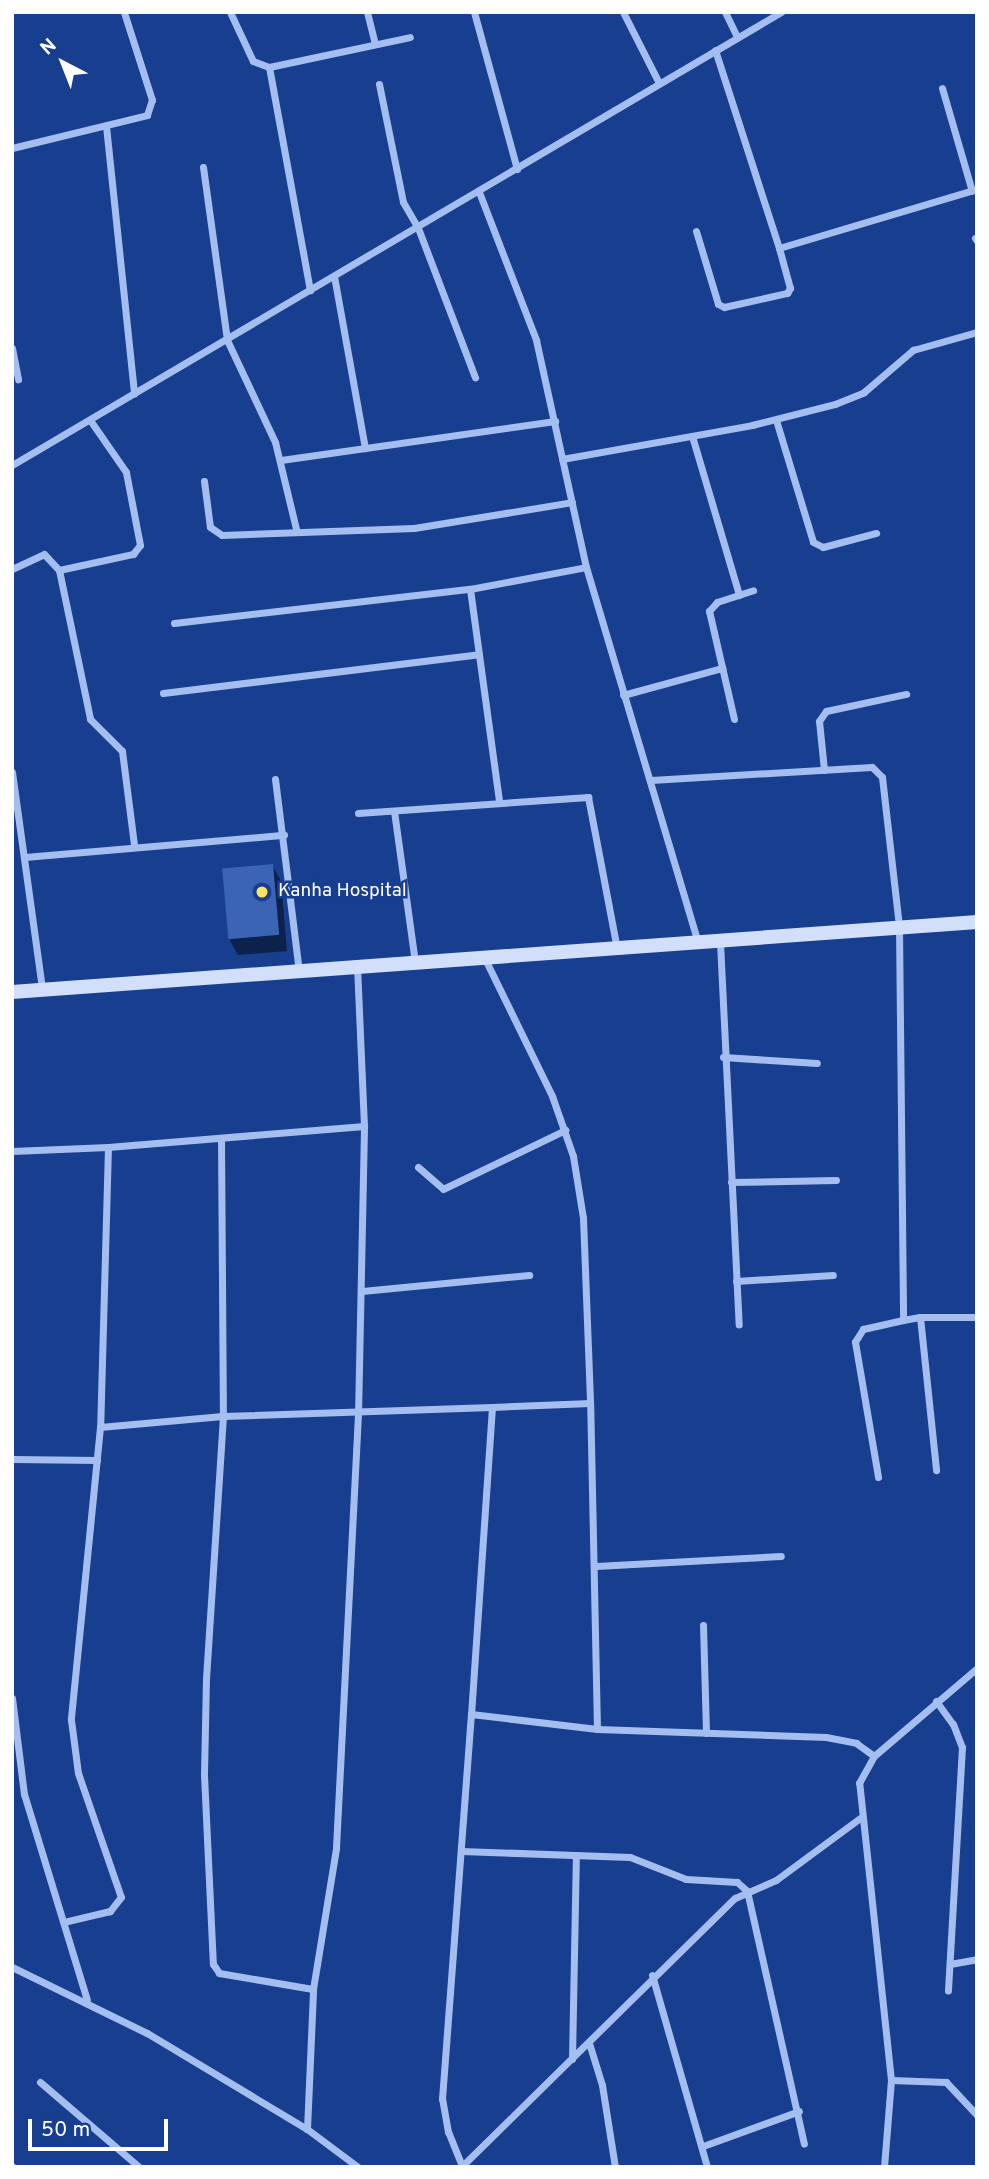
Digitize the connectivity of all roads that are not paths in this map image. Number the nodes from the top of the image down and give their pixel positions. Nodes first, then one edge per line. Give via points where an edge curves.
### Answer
1 (124, 12) edge
2 (230, 12) edge
3 (368, 12) edge
4 (474, 12) edge
5 (623, 12) edge
6 (725, 12) edge
7 (781, 12) edge
8 (410, 37) dead end
9 (737, 37) junction
10 (375, 44) junction
11 (715, 50) junction
12 (269, 67) junction
13 (659, 83) junction
14 (379, 85) dead end
15 (942, 88) dead end
16 (106, 126) junction
17 (12, 148) edge
18 (203, 167) dead end
19 (517, 169) junction
20 (974, 190) edge
21 (479, 192) junction
22 (418, 228) junction
23 (696, 231) dead end
24 (779, 248) junction
25 (334, 276) junction
26 (310, 290) junction
27 (977, 332) edge
28 (228, 340) junction
29 (12, 348) edge
30 (475, 377) dead end
31 (18, 379) dead end
32 (134, 394) junction
33 (90, 420) junction
34 (776, 420) junction
35 (555, 421) junction
36 (692, 436) junction
37 (365, 448) junction
38 (562, 459) junction
39 (281, 460) junction
40 (12, 465) edge
41 (204, 481) dead end
42 (572, 502) junction
43 (296, 529) junction
44 (876, 533) dead end
45 (586, 567) junction
46 (12, 569) edge
47 (59, 570) junction
48 (470, 589) junction
49 (753, 590) dead end
50 (739, 595) junction
51 (174, 623) dead end
52 (479, 654) junction
53 (722, 668) junction
54 (163, 693) dead end
55 (906, 694) dead end
56 (623, 695) junction
57 (734, 719) dead end
58 (824, 770) junction
59 (12, 772) edge
60 (275, 779) dead end
61 (651, 780) junction
62 (499, 802) junction
63 (394, 811) junction
64 (358, 813) dead end
65 (284, 835) junction
66 (134, 845) junction
67 (25, 857) junction
68 (977, 922) edge
69 (899, 927) junction
70 (720, 942) junction
71 (698, 943) junction
72 (617, 949) junction
73 (484, 956) junction
74 (415, 963) junction
75 (357, 967) junction
76 (299, 971) junction
77 (43, 989) junction
78 (12, 992) edge
79 (723, 1057) junction
80 (817, 1063) dead end
81 (365, 1126) junction
82 (565, 1129) junction
83 (221, 1138) junction
84 (108, 1147) junction
85 (12, 1151) edge
86 (418, 1167) dead end
87 (836, 1181) dead end
88 (731, 1182) junction
89 (529, 1275) dead end
90 (833, 1275) dead end
91 (736, 1280) junction
92 (362, 1291) junction
93 (920, 1317) junction
94 (977, 1317) edge
95 (903, 1320) junction
96 (739, 1325) dead end
97 (590, 1403) junction
98 (492, 1407) junction
99 (358, 1415) junction
100 (223, 1416) junction
101 (100, 1427) junction
102 (12, 1459) edge
103 (97, 1460) junction
104 (936, 1471) dead end
105 (878, 1477) dead end
106 (781, 1556) dead end
107 (596, 1566) junction
108 (703, 1625) dead end
109 (977, 1668) edge
110 (12, 1698) edge
111 (936, 1701) junction
112 (471, 1714) junction
113 (597, 1729) junction
114 (706, 1733) junction
115 (874, 1755) junction
116 (860, 1818) junction
117 (461, 1851) junction
118 (576, 1855) junction
119 (747, 1891) junction
120 (64, 1922) junction
121 (977, 1959) edge
122 (950, 1964) junction
123 (12, 1967) edge
124 (652, 1975) junction
125 (313, 1989) junction
126 (948, 1992) dead end
127 (88, 2000) junction
128 (589, 2043) junction
129 (572, 2059) junction
130 (891, 2080) junction
131 (40, 2082) dead end
132 (799, 2111) junction
133 (977, 2115) edge
134 (307, 2130) junction
135 (804, 2144) dead end
136 (703, 2146) junction
137 (462, 2166) edge
138 (139, 2167) edge
139 (358, 2167) edge
140 (615, 2167) edge
141 (707, 2167) edge
142 (884, 2167) edge

1 - 16 street via 151,109
2 - 12 street via 253,61
3 - 10 street
4 - 19 street
5 - 13 street
6 - 9 street
7 - 9 street
8 - 10 street
9 - 11 street
10 - 12 street
11 - 13 street
11 - 24 street
12 - 26 street
13 - 19 street
14 - 22 street via 402,202
15 - 20 street
16 - 17 street
16 - 32 street
18 - 28 street
19 - 21 street
20 - 24 street
21 - 22 street
21 - 35 street via 529,315
22 - 25 street
22 - 30 street
23 - 24 street via 713,298 724,307 787,293
25 - 26 street
25 - 37 street
26 - 28 street
27 - 34 street via 913,350 850,399
28 - 32 street
28 - 39 street
29 - 31 street
32 - 33 street
33 - 40 street
33 - 47 street via 126,472 140,545 133,554
34 - 36 street
34 - 44 street via 813,542 823,547
35 - 37 street
35 - 38 street
36 - 38 street
36 - 50 street
37 - 39 street
38 - 42 street
39 - 43 street
41 - 43 street via 210,527 217,535
42 - 43 street via 414,528
42 - 45 street
45 - 48 street
45 - 56 street
46 - 47 street via 44,554
47 - 66 street via 89,719 122,751
48 - 51 street
48 - 52 street
49 - 50 street
50 - 53 street via 709,611
52 - 54 street
52 - 62 street
53 - 56 street
53 - 57 street
55 - 58 street via 826,711 819,721
56 - 61 street
58 - 61 street
58 - 69 street via 878,769
59 - 67 street
60 - 65 street
61 - 71 street
62 - 63 street
62 - 72 street via 588,797
63 - 64 street
63 - 74 street
65 - 66 street
65 - 76 street
66 - 67 street
67 - 77 street
68 - 69 main road
69 - 70 main road
69 - 95 street
70 - 71 main road
70 - 79 street
71 - 72 main road
72 - 73 main road
73 - 74 main road
73 - 82 street
74 - 75 main road
75 - 76 main road
75 - 81 street
76 - 77 main road
77 - 78 main road
79 - 80 street
79 - 88 street
81 - 83 street
81 - 92 street
82 - 86 street via 443,1189
82 - 97 street via 583,1218
83 - 84 street
83 - 100 street
84 - 85 street
84 - 101 street
87 - 88 street
88 - 91 street
89 - 92 street
90 - 91 street
91 - 96 street
92 - 99 street
93 - 94 street
93 - 95 street
93 - 104 street
95 - 105 street via 863,1329 855,1342
97 - 98 street
97 - 107 street
98 - 99 street
98 - 112 street
99 - 100 street
99 - 125 street via 336,1848
100 - 101 street
100 - 125 street via 204,1776 213,1964 219,1973
101 - 103 street
102 - 103 street
103 - 120 street via 71,1720 78,1773 121,1897 110,1911
106 - 107 street
107 - 113 street
108 - 114 street
109 - 111 street
110 - 120 street via 24,1794
111 - 115 street
111 - 122 street via 962,1747
112 - 113 street
112 - 117 street
113 - 114 street
114 - 115 street via 844,1738
115 - 116 street via 859,1783
116 - 119 street via 776,1880
116 - 130 street
117 - 118 street
117 - 137 street via 442,2099 448,2132
118 - 119 street via 630,1857 686,1879 727,1879
118 - 129 street
119 - 124 street
119 - 132 street
120 - 127 street
121 - 122 street
122 - 126 street
123 - 127 street
124 - 128 street
124 - 136 street
125 - 134 street
127 - 134 street
128 - 129 street
128 - 140 street via 603,2085
129 - 137 street
130 - 133 street via 946,2082
130 - 142 street
131 - 138 street
132 - 135 street
132 - 136 street
134 - 139 street
136 - 141 street

